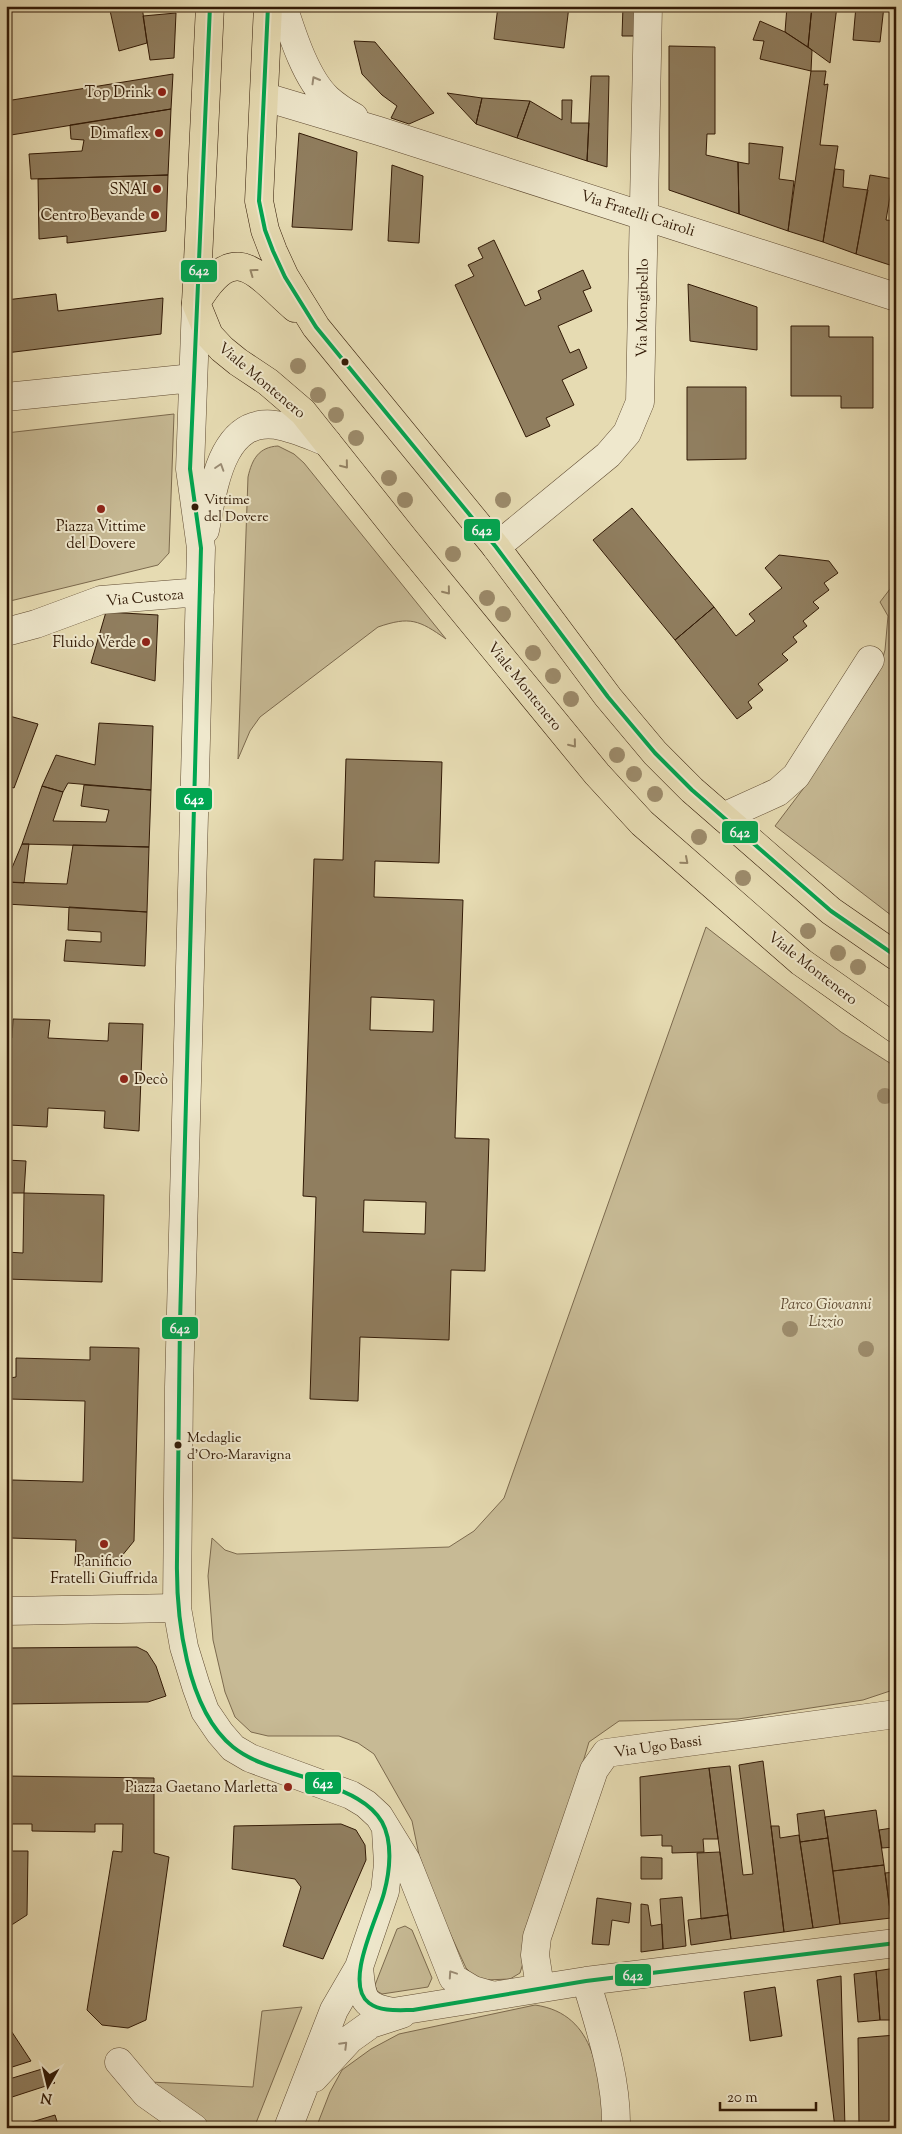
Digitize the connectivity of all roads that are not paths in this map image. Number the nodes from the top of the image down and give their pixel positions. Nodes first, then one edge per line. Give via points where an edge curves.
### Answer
1 (210, 6) edge
2 (268, 6) edge
3 (283, 6) edge
4 (648, 6) edge
5 (265, 97) junction
6 (379, 131) junction
7 (645, 215) junction
8 (896, 297) edge
9 (196, 304) junction
10 (316, 327) junction
11 (193, 378) junction
12 (6, 397) edge
13 (327, 442) junction
14 (496, 547) junction
15 (200, 548) junction
16 (200, 592) junction
17 (6, 632) edge
18 (870, 660) dead end
19 (723, 817) junction
20 (896, 956) edge
21 (896, 1029) edge
22 (177, 1608) junction
23 (6, 1611) edge
24 (896, 1714) edge
25 (386, 1830) junction
26 (896, 1943) edge
27 (359, 1967) junction
28 (586, 1981) junction
29 (540, 1987) junction
30 (494, 1996) junction
31 (413, 2010) junction
32 (119, 2062) dead end
33 (300, 2095) junction
34 (194, 2128) edge
35 (288, 2128) edge
36 (616, 2128) edge

1 - 9 main road
2 - 5 main road
6 -> 3 street via 328,99 304,62
4 - 7 street, Via Mongibello
5 - 6 street
5 - 10 main road via 259,201 265,230 285,277
6 - 7 street, Via Fratelli Cairoli
7 - 8 street, Via Fratelli Cairoli
7 - 14 street, Via Mongibello via 640,402 627,433 608,455
10 -> 9 main road via 247,267 220,272 206,286
9 - 11 street
9 - 13 main road, Viale Montenero via 209,335 222,349 303,412
10 - 14 main road
11 - 12 street
11 - 15 street via 190,469
15 -> 13 street via 218,470 224,453 237,439 248,430 275,425
13 -> 21 main road, Viale Montenero via 591,766 642,823 801,962
14 - 19 main road via 608,697 668,765
15 - 16 street
16 - 17 street, Via Custoza via 101,600
16 - 22 street via 179,1387
18 - 19 street via 796,776 778,792
19 - 20 main road via 831,911
22 - 23 street
22 - 25 street via 184,1647 205,1711 234,1748 250,1758 325,1784 366,1804 379,1816
24 - 29 street, Via Ugo Bassi via 606,1753 594,1770 537,1937 535,1955
25 - 27 street via 388,1864 384,1891
30 -> 25 street via 473,1990 453,1978 406,1860
26 - 28 street
27 - 31 street via 365,2001 374,2008 393,2012
27 - 33 street via 334,2010
28 - 29 street
28 - 36 street via 606,2050
29 - 30 street
30 - 31 street
33 -> 31 street via 350,2039 371,2024
32 - 34 street via 146,2094
33 - 35 street

